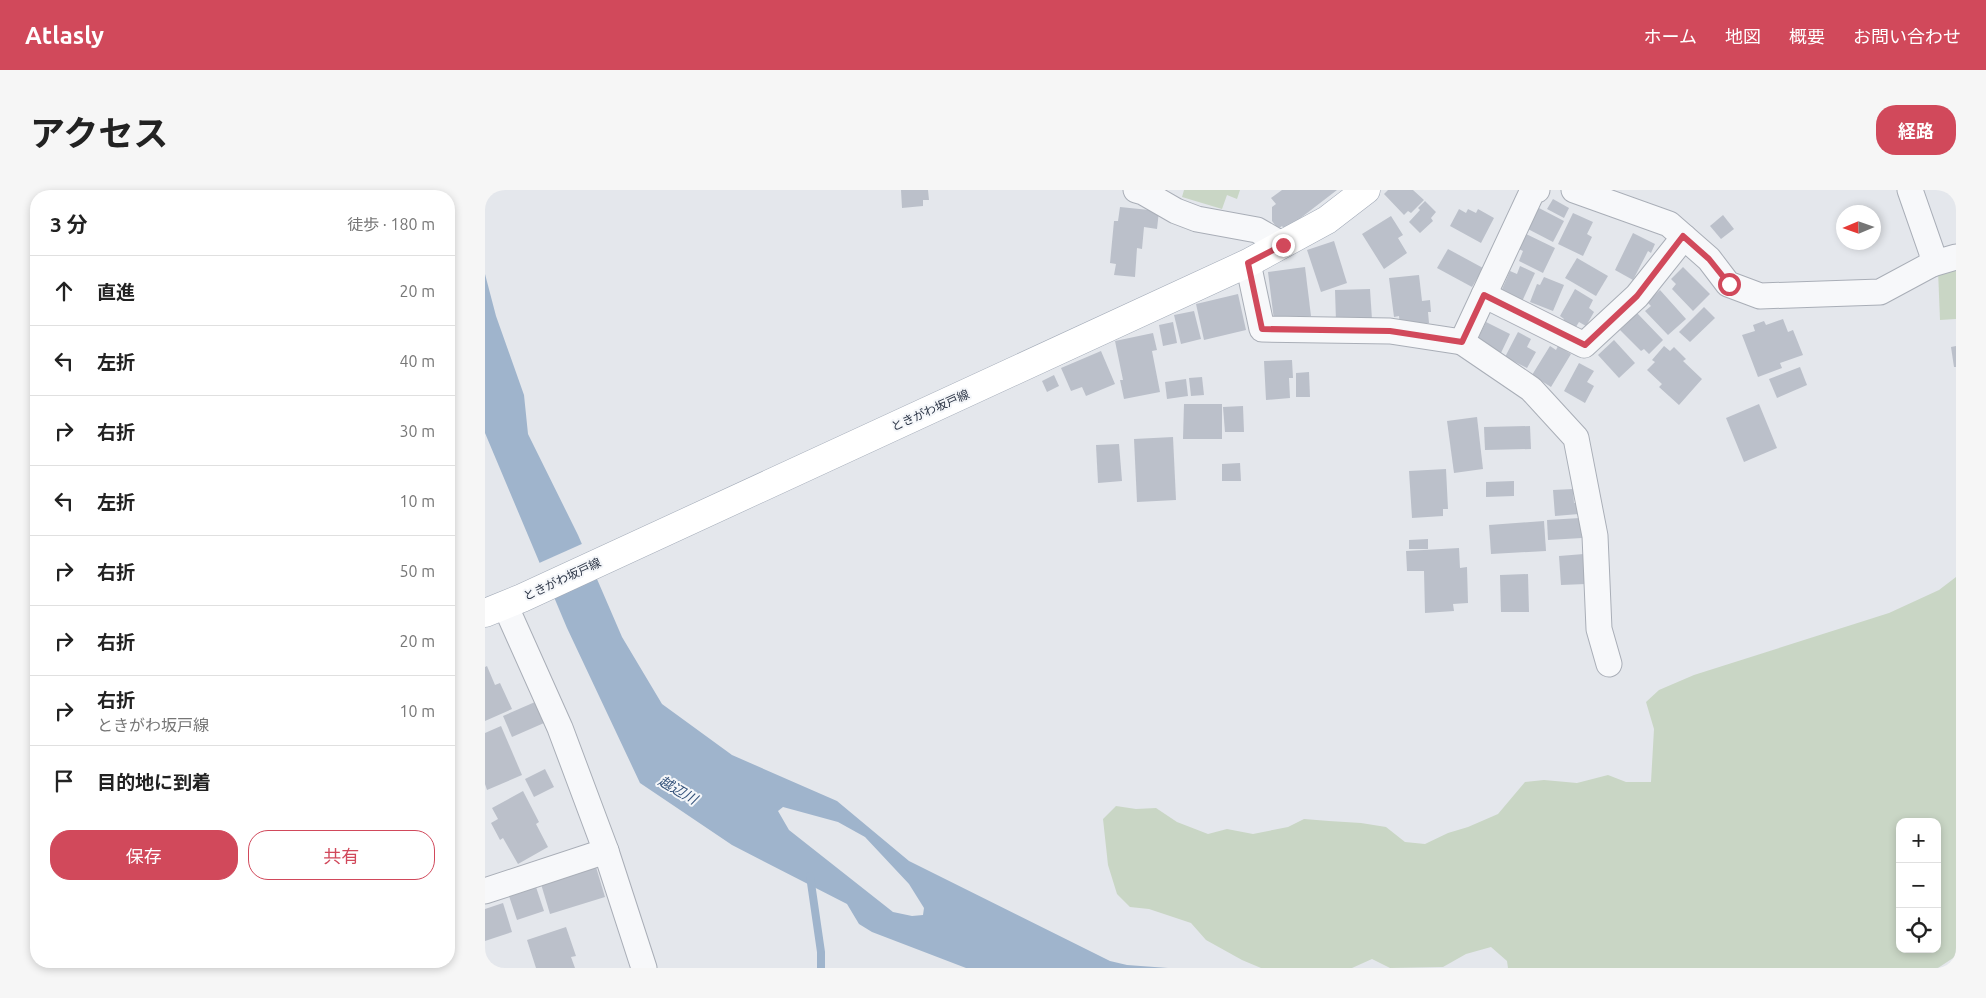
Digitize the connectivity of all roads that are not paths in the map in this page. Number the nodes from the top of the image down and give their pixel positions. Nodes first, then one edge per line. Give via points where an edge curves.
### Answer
1 (1136, 190) edge
2 (1366, 190) edge
3 (1574, 190) edge
4 (1909, 190) edge
5 (1532, 191) edge
6 (1683, 236) junction
7 (1283, 245) junction
8 (1956, 256) edge
9 (1248, 263) junction
10 (1932, 264) junction
11 (1484, 295) junction
12 (1462, 342) junction
13 (504, 605) edge
14 (1609, 664) dead end
15 (606, 851) junction
16 (485, 890) edge
17 (644, 968) edge

1 - 7 street via 1197,219 1257,230
2 - 7 main road, ときがわ坂戸線 via 1327,220
3 - 6 street via 1669,224
4 - 10 street via 1932,253
5 - 11 street
6 - 10 street via 1709,259 1729,284 1760,296 1880,292
6 - 11 street via 1637,296 1585,345
7 - 9 main road, ときがわ坂戸線
8 - 10 street
9 - 12 street via 1262,329 1390,331
9 - 13 main road, ときがわ坂戸線
11 - 12 street
12 - 14 street via 1531,389 1576,438 1595,536 1599,629
13 - 15 street via 561,728
15 - 16 street
15 - 17 street

